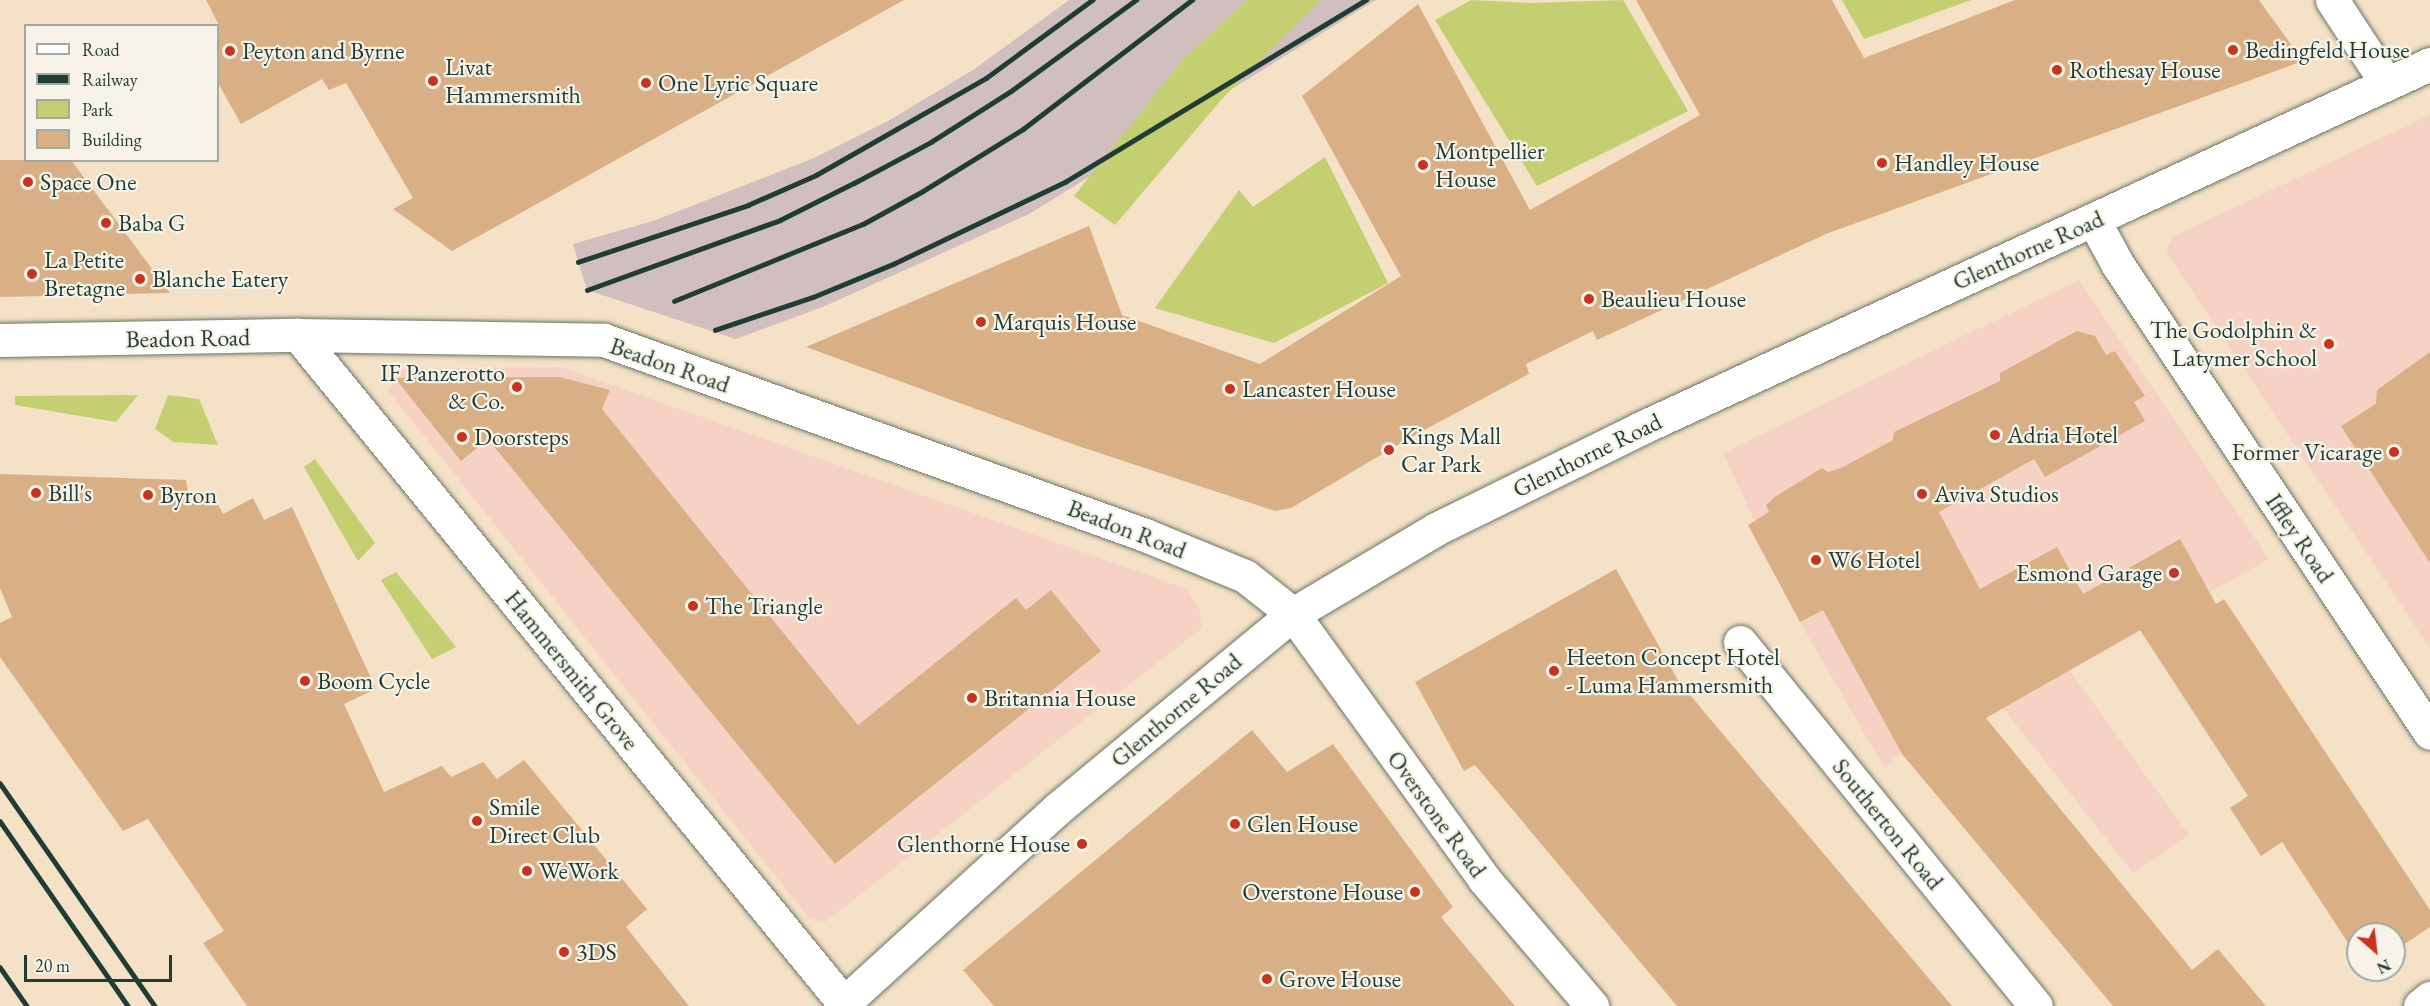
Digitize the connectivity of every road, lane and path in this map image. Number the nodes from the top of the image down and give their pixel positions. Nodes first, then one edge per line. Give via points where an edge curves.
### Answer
1 (2332, 0) edge
2 (2430, 64) edge
3 (2387, 84) junction
4 (2094, 221) junction
5 (298, 334) junction
6 (0, 340) edge
7 (1293, 614) junction
8 (1740, 642) dead end
9 (2430, 733) edge
10 (2430, 998) edge
11 (845, 1005) edge
12 (1592, 1006) edge
13 (2036, 1006) edge
14 (2420, 1006) edge

1 - 3 street
2 - 3 street, Glenthorne Road
3 - 4 street, Glenthorne Road
4 - 7 street, Glenthorne Road via 1875,317 1631,433 1436,529
4 - 9 street, Iffley Road via 2118,265
5 - 6 street, Beadon Road
5 - 7 street, Beadon Road via 604,340 1145,535 1245,576
5 - 11 street, Hammersmith Grove
7 - 11 street, Glenthorne Road via 1057,809
7 - 12 street, Overstone Road via 1484,879
8 - 13 street, Southerton Road
10 - 14 street

